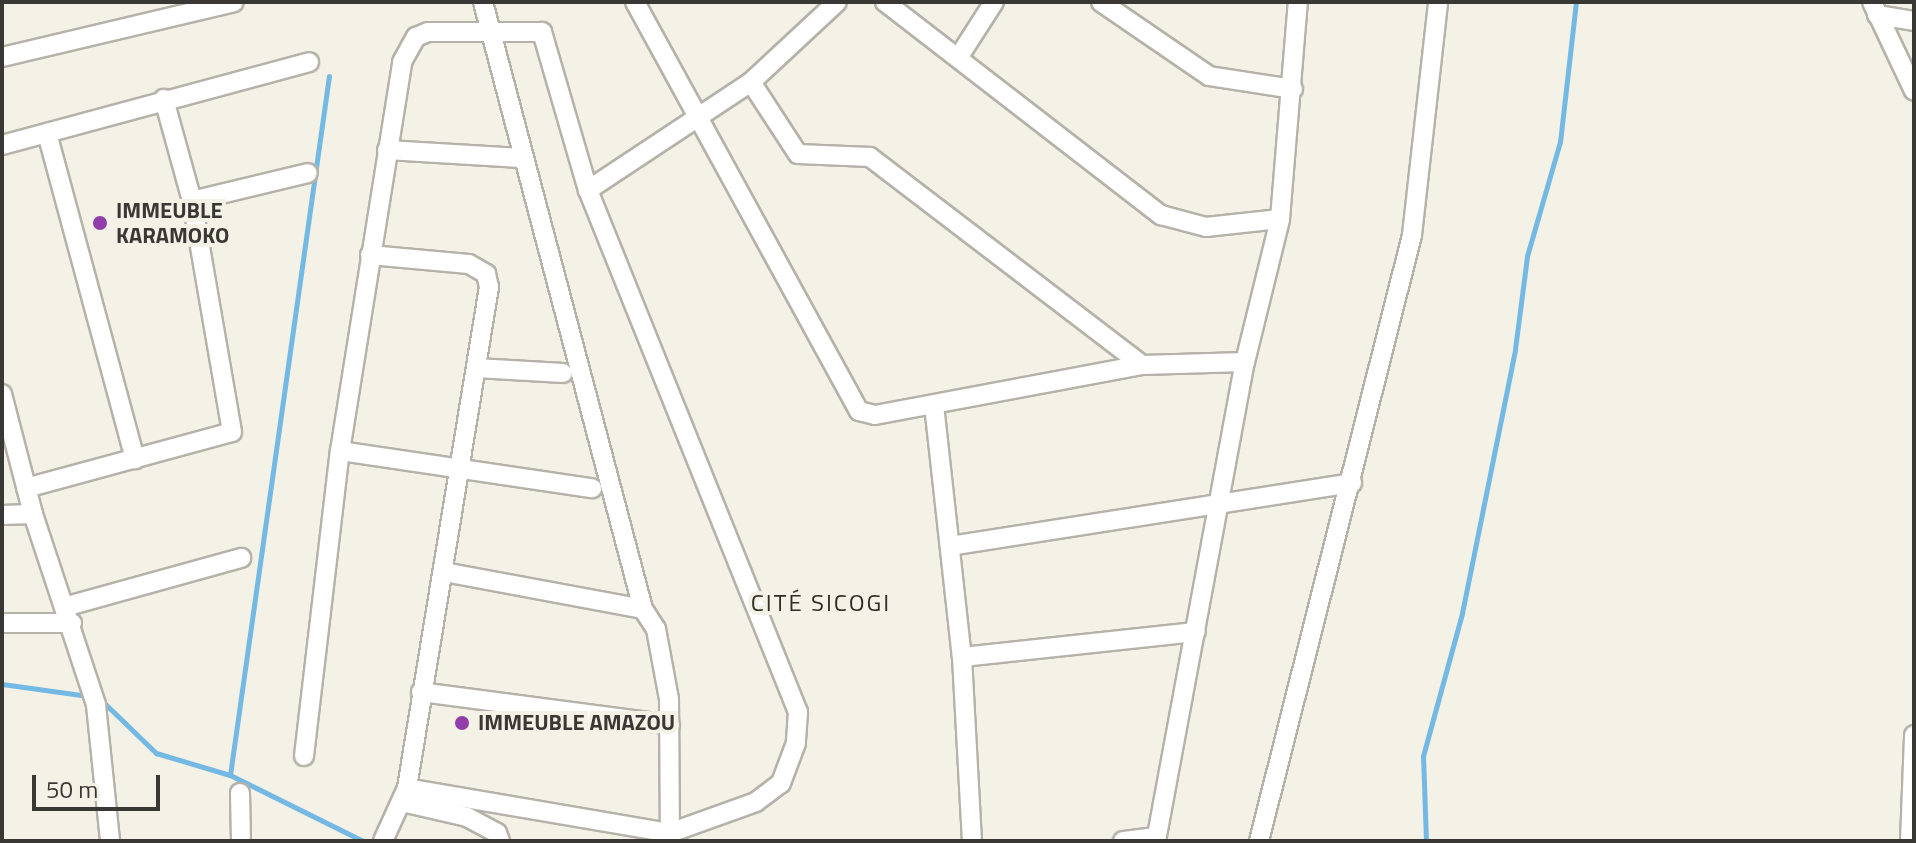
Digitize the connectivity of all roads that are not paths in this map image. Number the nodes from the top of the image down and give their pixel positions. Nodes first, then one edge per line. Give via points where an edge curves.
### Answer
1 (234, 2) edge
2 (483, 2) edge
3 (635, 2) edge
4 (837, 2) edge
5 (885, 2) edge
6 (994, 2) edge
7 (1101, 2) edge
8 (1298, 2) edge
9 (1438, 2) edge
10 (1874, 8) edge
11 (1914, 21) edge
12 (492, 30) junction
13 (2, 57) edge
14 (958, 58) junction
15 (309, 62) dead end
16 (751, 82) junction
17 (1293, 89) junction
18 (1914, 91) edge
19 (164, 99) junction
20 (698, 120) junction
21 (47, 133) junction
22 (2, 145) edge
23 (387, 150) junction
24 (521, 158) junction
25 (308, 173) dead end
26 (588, 190) junction
27 (192, 201) junction
28 (1280, 219) junction
29 (370, 255) junction
30 (1245, 362) junction
31 (1142, 365) junction
32 (476, 368) junction
33 (563, 373) dead end
34 (2, 394) edge
35 (934, 405) junction
36 (340, 451) junction
37 (135, 459) junction
38 (460, 466) junction
39 (1352, 483) junction
40 (26, 488) junction
41 (592, 488) dead end
42 (1222, 503) junction
43 (33, 514) junction
44 (2, 515) edge
45 (950, 546) junction
46 (241, 558) dead end
47 (444, 572) junction
48 (643, 609) junction
49 (68, 615) junction
50 (2, 623) edge
51 (1196, 632) junction
52 (962, 657) junction
53 (421, 692) junction
54 (670, 725) junction
55 (1914, 735) edge
56 (304, 756) dead end
57 (240, 793) dead end
58 (403, 801) junction
59 (670, 833) junction
60 (1157, 839) edge
61 (110, 841) edge
62 (241, 841) edge
63 (383, 841) edge
64 (500, 841) edge
65 (972, 841) edge
66 (1123, 841) edge
67 (1259, 841) edge
68 (1910, 841) edge

1 - 13 street
2 - 12 street
3 - 20 street
4 - 16 street
5 - 14 street
6 - 14 street
7 - 17 street via 1209,76
8 - 17 street
9 - 39 street via 1417,206
10 - 11 street
10 - 18 street
12 - 23 street via 451,28 416,37 402,62
12 - 24 street
12 - 26 street via 542,32
14 - 28 street via 1161,215 1206,227
15 - 19 street
16 - 20 street
16 - 31 street via 798,154 870,157
17 - 28 street
19 - 21 street
19 - 27 street
20 - 26 street
20 - 35 street via 859,411 875,415
21 - 22 street
21 - 37 street
23 - 24 street
23 - 29 street
24 - 48 street
25 - 27 street
26 - 59 street via 798,712 796,743 781,783 742,808
27 - 37 street via 234,423 222,436
28 - 30 street
29 - 32 street via 469,264 486,274
29 - 36 street
30 - 31 street
30 - 42 street
31 - 35 street
32 - 33 street
32 - 38 street
34 - 40 street
35 - 45 street
36 - 38 street
36 - 56 street
37 - 40 street
38 - 41 street
38 - 47 street
39 - 42 street
39 - 67 street
40 - 43 street
42 - 45 street
42 - 51 street
43 - 44 street
43 - 49 street
45 - 52 street
46 - 49 street
47 - 48 street
47 - 53 street
48 - 54 street via 656,629
49 - 50 street
49 - 61 street via 96,705
51 - 52 street
51 - 60 street
52 - 65 street
53 - 54 street
53 - 58 street
54 - 59 street
55 - 68 street
57 - 62 street
58 - 59 street
58 - 63 street
58 - 64 street via 467,817 497,833
60 - 66 street

